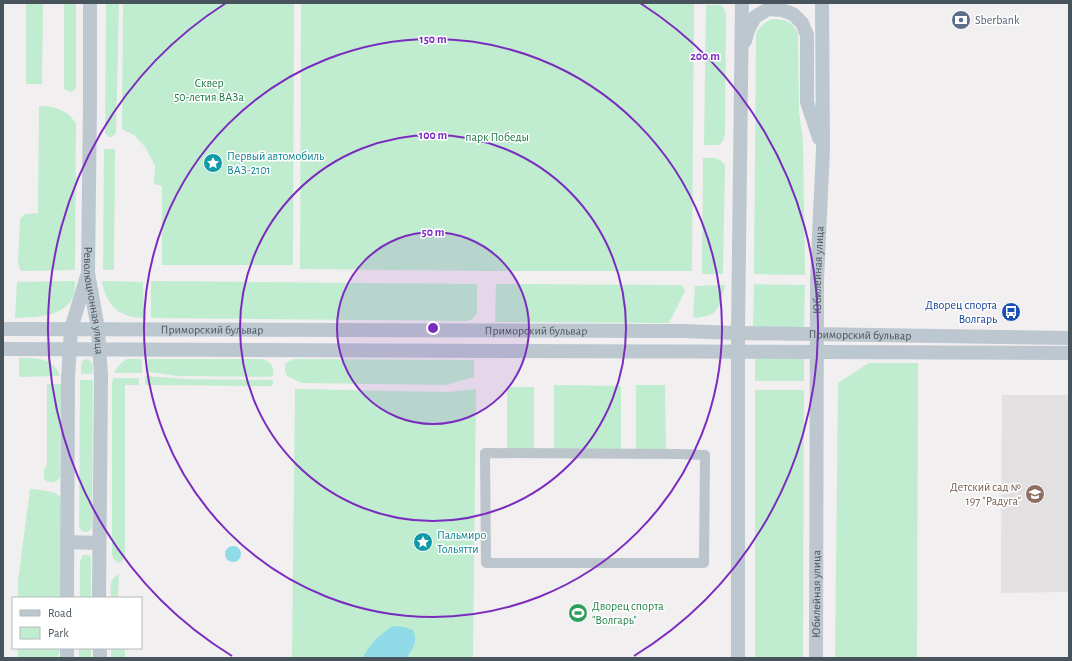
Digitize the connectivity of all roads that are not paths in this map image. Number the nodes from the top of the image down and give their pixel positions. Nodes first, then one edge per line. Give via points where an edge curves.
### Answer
1 (90, 3) edge
2 (742, 3) edge
3 (822, 3) edge
4 (741, 57) junction
5 (823, 149) junction
6 (88, 273) junction
7 (3, 329) edge
8 (71, 329) junction
9 (98, 329) junction
10 (738, 333) junction
11 (817, 334) junction
12 (1069, 338) edge
13 (3, 349) edge
14 (70, 349) junction
15 (99, 350) junction
16 (738, 352) junction
17 (817, 352) junction
18 (1069, 353) edge
19 (486, 521) joint
20 (67, 542) junction
21 (99, 543) junction
22 (67, 597) edge
23 (99, 597) edge
24 (738, 658) edge
25 (816, 658) edge

1 - 6 main road, Революционная улица
2 - 4 main road
3 - 5 main road, Юбилейная улица
4 - 5 main road via 748,30 755,17 768,9 792,14 802,23 807,35 807,102
4 - 10 main road
5 - 11 main road, Юбилейная улица
6 - 8 main road
6 - 9 main road, Революционная улица
7 - 8 main road, Приморский бульвар
8 - 9 main road, Приморский бульвар
8 - 14 main road
9 - 10 main road, Приморский бульвар
9 - 15 main road, Революционная улица
10 - 11 main road, Приморский бульвар
10 - 16 main road
11 - 12 main road, Приморский бульвар
11 - 17 main road, Юбилейная улица
13 - 14 main road
14 - 15 main road
14 - 20 main road
15 - 16 main road
15 - 21 main road, Революционная улица
16 - 17 main road
16 - 24 main road
17 - 18 main road
17 - 25 main road, Юбилейная улица
19 - 19 street via 486,453 705,455 704,563 486,563
20 - 21 main road
20 - 22 main road
21 - 23 main road, Революционная улица

